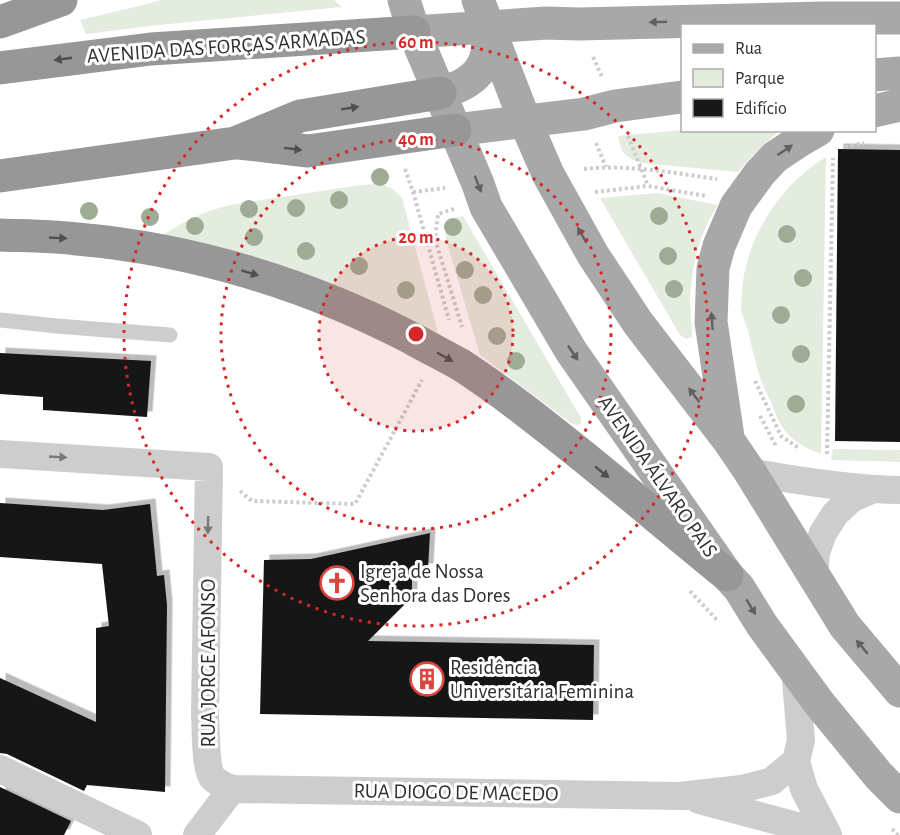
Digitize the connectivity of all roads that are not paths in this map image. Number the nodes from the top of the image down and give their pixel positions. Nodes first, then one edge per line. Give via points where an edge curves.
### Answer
1 (61, 0) edge
2 (404, 0) edge
3 (757, 0) edge
4 (483, 13) edge
5 (821, 18) junction
6 (900, 18) edge
7 (0, 22) edge
8 (414, 32) junction
9 (0, 68) edge
10 (900, 73) edge
11 (876, 75) edge
12 (440, 93) junction
13 (681, 98) edge
14 (900, 105) edge
15 (876, 111) edge
16 (525, 121) junction
17 (455, 130) junction
18 (832, 142) edge
19 (235, 143) junction
20 (0, 176) edge
21 (0, 235) edge
22 (0, 320) edge
23 (170, 335) dead end
24 (729, 441) junction
25 (0, 454) edge
26 (750, 472) junction
27 (871, 490) junction
28 (900, 490) edge
29 (727, 575) junction
30 (814, 576) junction
31 (795, 669) junction
32 (900, 692) edge
33 (796, 761) junction
34 (0, 769) edge
35 (232, 789) junction
36 (680, 796) junction
37 (900, 797) edge
38 (828, 834) edge
39 (138, 835) edge
40 (197, 835) edge

1 - 7 highway
2 - 8 main road, AVENIDA ÁLVARO PAIS
3 - 5 main road
5 -> 4 main road, AVENIDA DAS FORÇAS ARMADAS via 579,24
4 - 8 main road, AVENIDA DAS FORÇAS ARMADAS
4 - 12 main road via 488,44 485,60 459,88
4 - 16 main road
5 - 6 main road, AVENIDA DAS FORÇAS ARMADAS
8 -> 9 highway, AVENIDA DAS FORÇAS ARMADAS via 151,49
8 - 12 main road, AVENIDA ÁLVARO PAIS
10 - 11 main road
12 - 17 main road, AVENIDA ÁLVARO PAIS
19 -> 12 highway via 300,116
13 - 16 main road
14 - 15 main road
16 - 17 main road
24 -> 16 main road via 638,322 593,255 548,174
19 -> 17 highway via 308,151
17 -> 29 main road, AVENIDA ÁLVARO PAIS via 486,207 571,351
24 -> 18 main road via 711,322 713,268 727,193 799,141
19 - 20 highway
21 -> 29 highway via 77,238 200,259 298,288 393,329 459,365 524,409
22 - 23 lane
24 - 26 main road
25 -> 35 street, RUA JORGE AFONSO via 209,467 207,753 211,776
26 - 27 street
26 - 30 main road
27 - 28 street
27 - 30 street via 851,499 835,514 816,553
29 -> 31 main road, AVENIDA ÁLVARO PAIS
32 -> 30 main road via 845,626
31 - 33 street via 801,740
31 - 37 main road, AVENIDA ÁLVARO PAIS via 853,745
33 - 36 street, RUA DIOGO DE MACEDO via 772,781 742,789
33 - 38 street via 804,789
34 - 39 street
35 - 36 street, RUA DIOGO DE MACEDO
35 - 40 street
36 - 38 street, RUA DIOGO DE MACEDO

